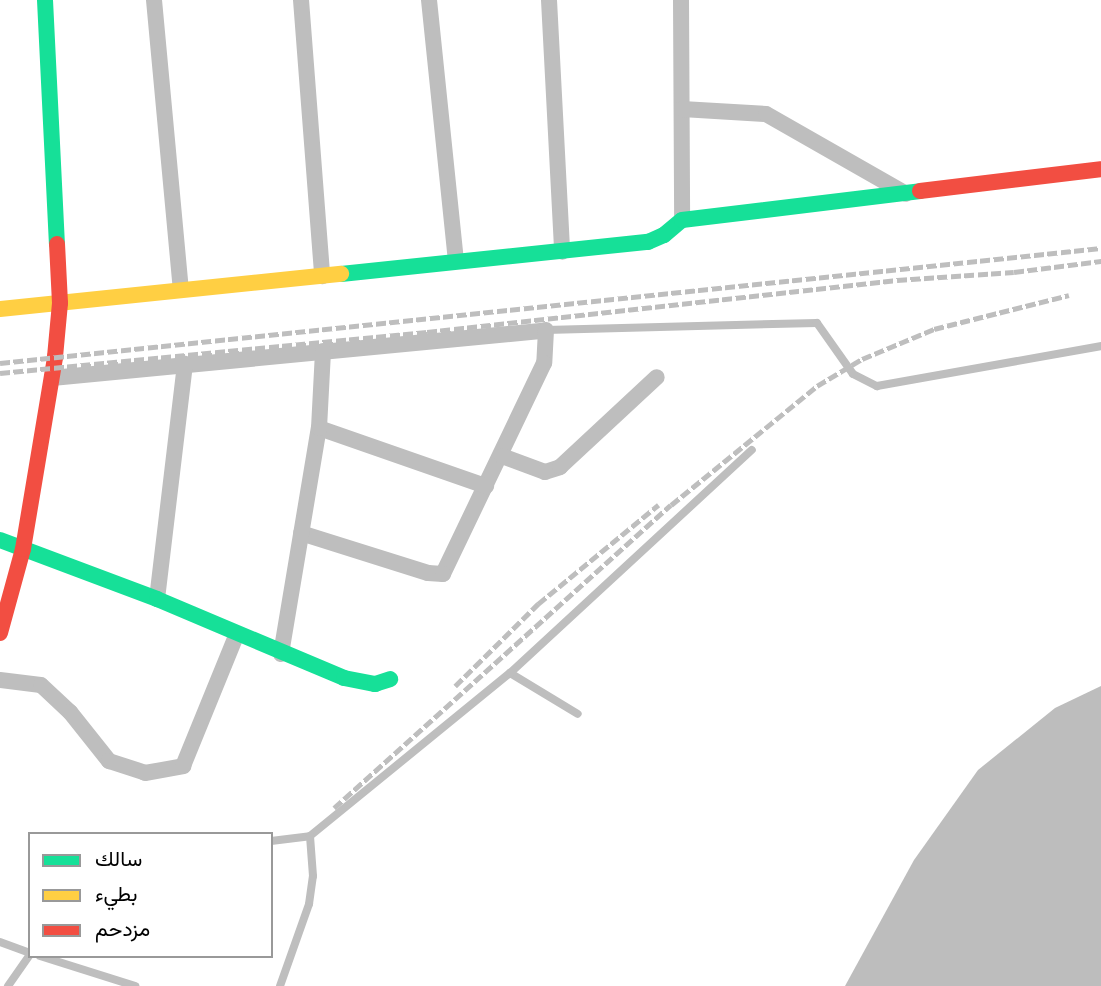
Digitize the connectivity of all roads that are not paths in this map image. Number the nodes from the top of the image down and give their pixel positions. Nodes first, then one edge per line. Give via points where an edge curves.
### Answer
1 (45, 0) edge
2 (154, 0) edge
3 (301, 0) edge
4 (429, 0) edge
5 (550, 0) edge
6 (681, 0) edge
7 (682, 109) junction
8 (1101, 169) edge
9 (906, 194) junction
10 (682, 220) junction
11 (562, 252) junction
12 (456, 261) junction
13 (322, 276) junction
14 (181, 289) junction
15 (60, 303) junction
16 (0, 309) edge
17 (546, 330) junction
18 (1101, 346) edge
19 (323, 351) junction
20 (184, 364) junction
21 (657, 377) dead end
22 (51, 378) junction
23 (319, 428) junction
24 (752, 450) dead end
25 (502, 456) junction
26 (486, 486) junction
27 (302, 533) junction
28 (0, 540) edge
29 (23, 549) junction
30 (158, 599) junction
31 (0, 633) edge
32 (237, 634) junction
33 (281, 654) junction
34 (510, 673) junction
35 (390, 679) dead end
36 (0, 680) edge
37 (578, 714) dead end
38 (310, 835) junction
39 (273, 841) edge
40 (0, 942) edge
41 (28, 953) edge
42 (28, 957) edge
43 (46, 958) edge
44 (8, 986) edge
45 (135, 986) edge
46 (280, 986) edge

1 - 15 street
2 - 14 street
3 - 13 street
4 - 12 street
5 - 11 street
6 - 7 street
7 - 9 street via 766,114
7 - 10 street
8 - 9 street
9 - 10 street
10 - 11 street via 648,242
11 - 12 street
12 - 13 street
13 - 14 street
14 - 15 street
15 - 16 street
15 - 22 street
17 - 18 lane via 817,323 853,374 877,386
17 - 19 street
17 - 25 street via 544,363
19 - 20 street
19 - 23 street
20 - 22 street
20 - 30 street
21 - 25 street via 560,467 545,472
22 - 29 street
23 - 26 street
23 - 27 street
24 - 34 lane
25 - 26 street
26 - 27 street via 447,571 440,575
27 - 33 street
28 - 29 street
29 - 30 street
29 - 31 street
30 - 32 street
32 - 33 street
32 - 36 street via 183,766 170,769 145,773 109,761 71,712 41,685
33 - 35 street via 344,678 374,684
34 - 37 lane
34 - 38 lane
38 - 39 lane
38 - 46 lane via 313,876 309,904
40 - 41 lane
42 - 44 lane
43 - 45 lane

